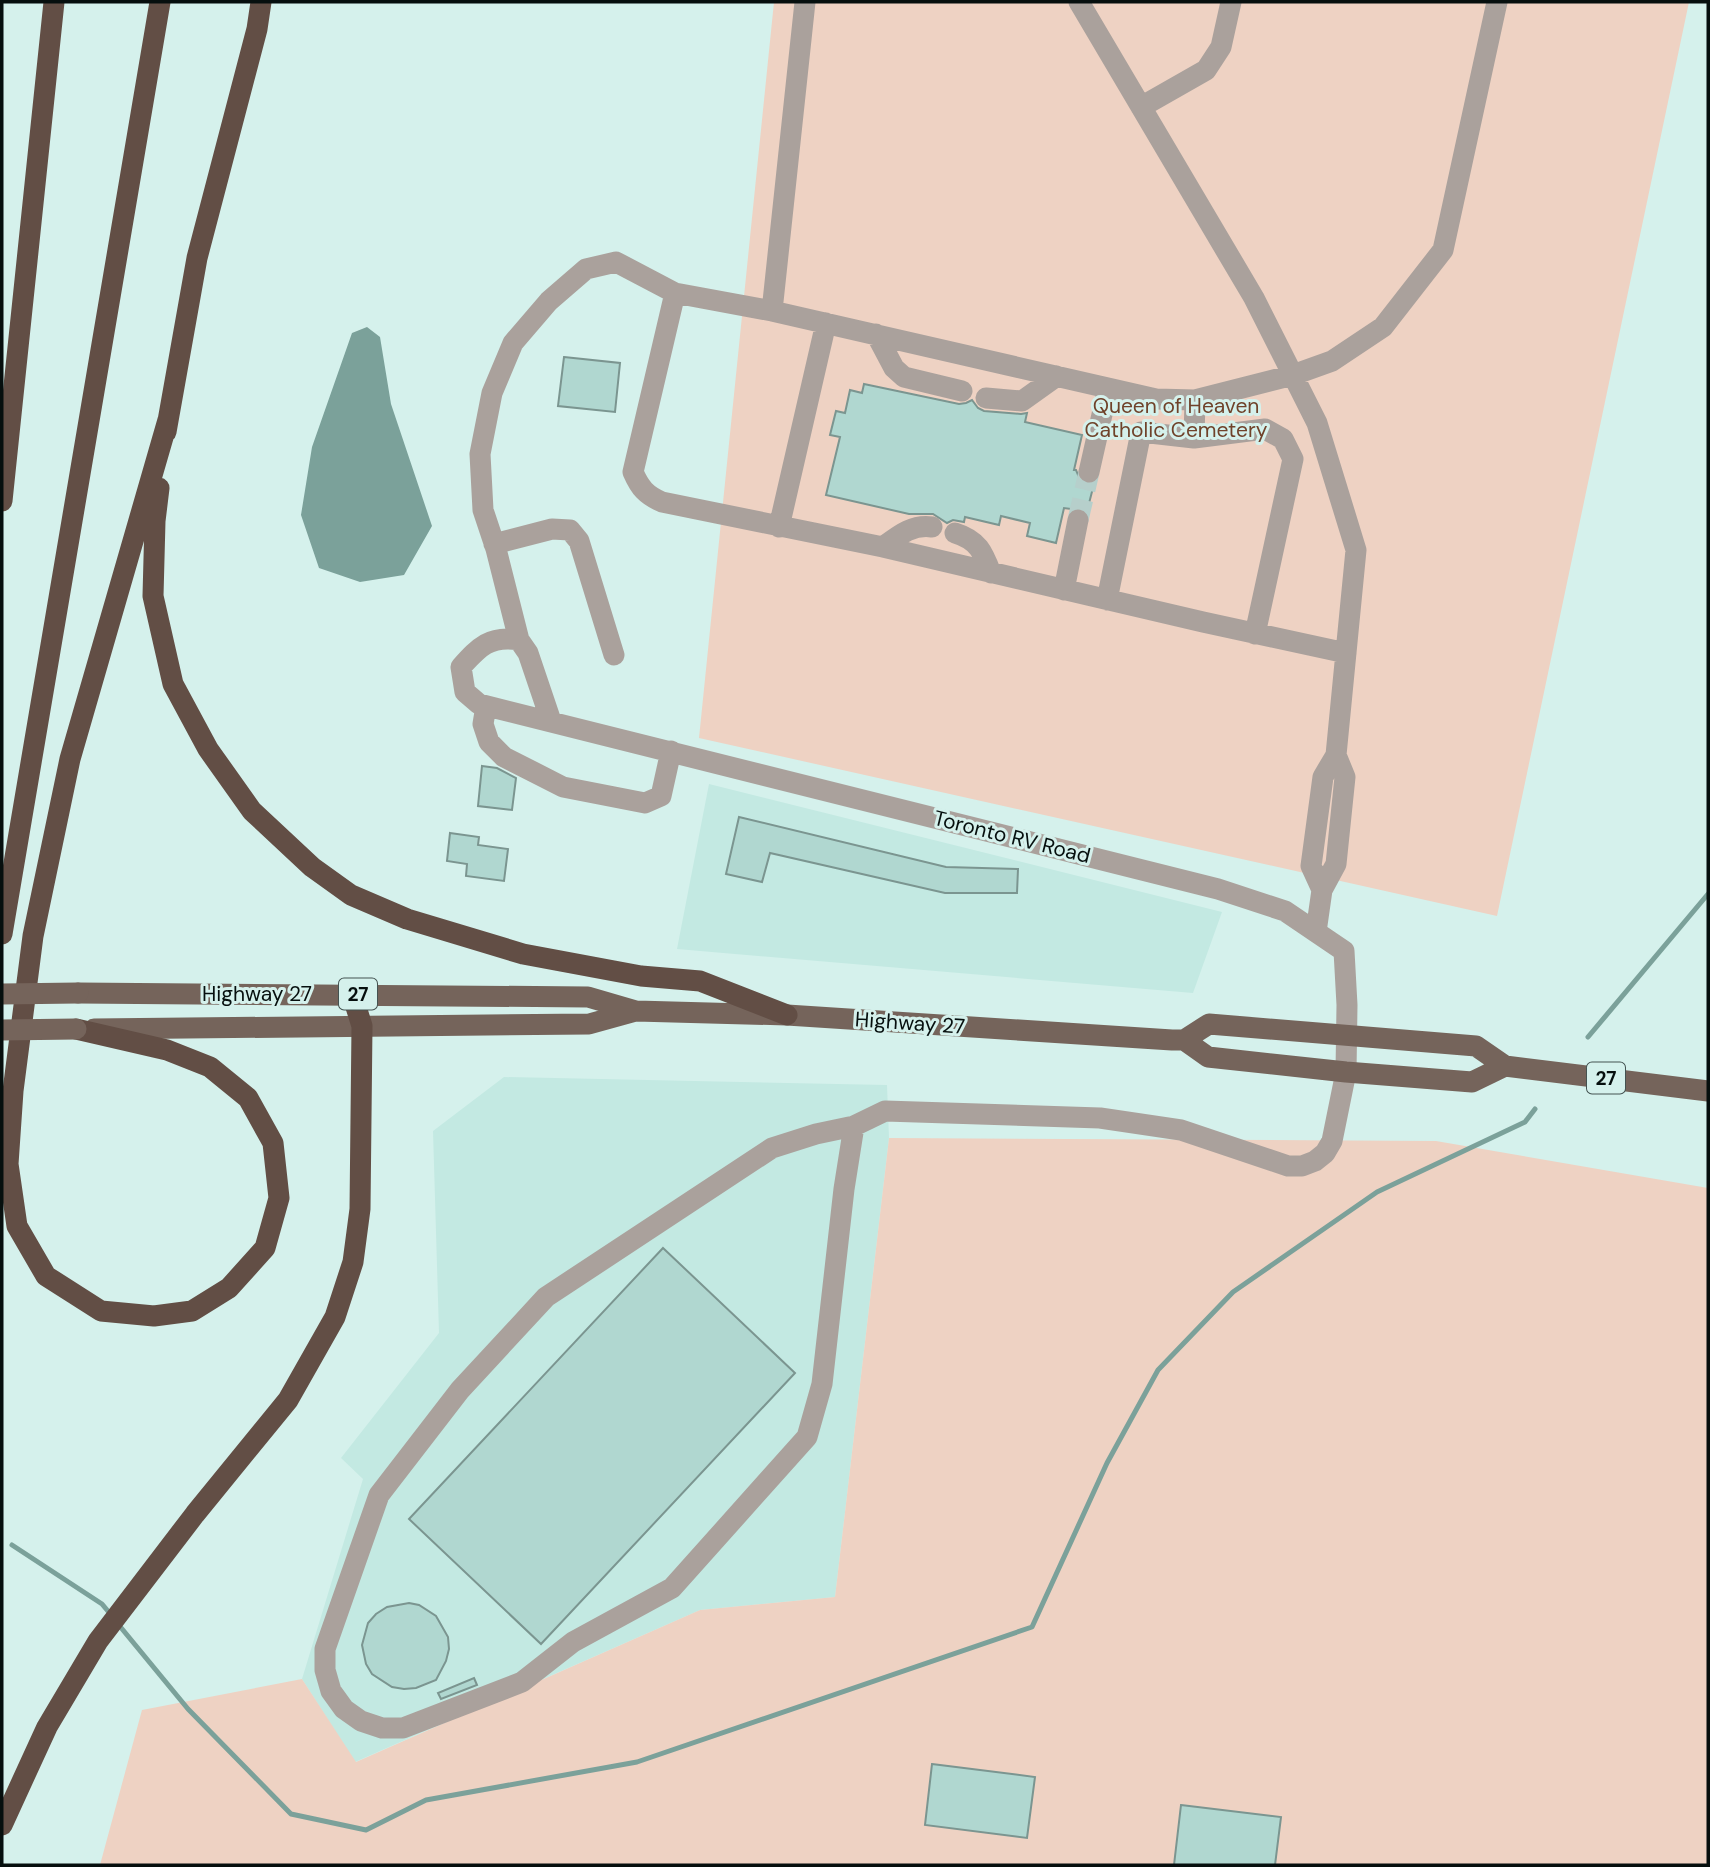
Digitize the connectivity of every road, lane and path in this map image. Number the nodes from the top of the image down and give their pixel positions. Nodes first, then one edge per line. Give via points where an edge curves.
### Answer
1 (54, 2) edge
2 (160, 2) edge
3 (261, 2) edge
4 (804, 2) edge
5 (1079, 2) edge
6 (1231, 2) edge
7 (1497, 2) edge
8 (1141, 107) junction
9 (675, 293) junction
10 (772, 311) junction
11 (826, 323) junction
12 (876, 334) junction
13 (1293, 375) junction
14 (1057, 376) junction
15 (1108, 388) junction
16 (962, 391) dead end
17 (986, 398) dead end
18 (1195, 400) junction
19 (168, 420) junction
20 (1194, 438) junction
21 (1089, 472) tunnel mouth
22 (2, 501) edge
23 (1078, 520) tunnel mouth
24 (779, 527) junction
25 (932, 527) dead end
26 (955, 533) dead end
27 (494, 544) junction
28 (883, 547) junction
29 (991, 573) junction
30 (1064, 590) junction
31 (1107, 600) junction
32 (1255, 634) junction
33 (519, 640) junction
34 (1346, 653) junction
35 (614, 655) dead end
36 (486, 706) junction
37 (551, 721) junction
38 (671, 751) junction
39 (1316, 932) junction
40 (2, 934) edge
41 (2, 994) edge
42 (352, 994) junction
43 (636, 1011) junction
44 (787, 1015) junction
45 (362, 1026) junction
46 (76, 1029) junction
47 (2, 1030) edge
48 (1346, 1035) junction
49 (1184, 1040) junction
50 (1505, 1066) junction
51 (1346, 1072) junction
52 (1708, 1090) edge
53 (854, 1126) junction
54 (2, 1825) edge

1 - 22 highway
2 - 40 highway
3 - 19 highway via 197,258
4 - 10 lane
5 - 8 lane
6 - 8 lane via 1221,47 1206,70
7 - 13 lane via 1443,250 1383,327 1332,361
8 - 13 lane via 1254,298
9 - 10 lane
9 - 24 lane via 633,472 640,488 663,502
9 - 27 lane via 616,262 586,269 549,301 513,343 492,393 480,454 483,510
10 - 11 lane
11 - 12 lane
11 - 24 lane
12 - 14 lane
12 - 16 lane via 904,377
13 - 18 lane
13 - 34 lane via 1317,423 1356,550
14 - 15 lane
14 - 17 lane via 1022,401
15 - 18 lane via 1156,399
15 - 21 lane
18 - 20 lane
19 - 44 highway via 155,521 153,596 173,684 208,749 252,811 312,867 351,895 407,919 523,954 641,976 700,981
19 - 46 highway via 69,759 33,936 8,1164 17,1226 47,1276 101,1311 154,1316 192,1311 229,1288 265,1248 279,1198 272,1143 248,1098 210,1067 167,1050
20 - 31 lane via 1141,432
20 - 32 lane via 1265,429 1283,439 1293,459
23 - 30 lane
24 - 28 lane
25 - 28 lane via 906,531
26 - 29 lane via 978,544
27 - 33 lane
27 - 35 lane via 552,529 570,530 579,541
28 - 29 lane
29 - 30 lane
30 - 31 lane
31 - 32 lane
32 - 34 lane
33 - 36 lane via 507,638 480,646 461,667 465,692
33 - 37 lane via 528,653
34 - 39 lane via 1336,755 1324,777 1311,866 1322,890
36 - 37 lane, Toronto RV Road
36 - 38 lane via 483,724 489,742 504,757 563,787 645,803 661,796
37 - 38 lane, Toronto RV Road
38 - 39 lane, Toronto RV Road via 1218,889 1285,911
39 - 48 lane, Toronto RV Road via 1344,951
41 - 42 main road, Highway 27 / 27, bridge
42 - 43 main road, Highway 27 / 27 via 589,997
42 - 45 highway
43 - 44 main road, Highway 27 / 27
43 - 45 main road, Highway 27 / 27 via 589,1024
44 - 49 main road, Highway 27 / 27
45 - 46 main road, Highway 27 / 27
45 - 54 highway via 360,1209 353,1262 335,1317 288,1400 98,1641 47,1727
46 - 47 main road, Highway 27 / 27, bridge
48 - 49 main road, 27 via 1209,1024
48 - 50 main road, 27 via 1476,1046
48 - 51 lane, Toronto RV Road
49 - 51 main road, Highway 27 / 27 via 1208,1057
50 - 51 main road, Highway 27 / 27 via 1472,1082
50 - 52 main road, 27
51 - 53 lane, Toronto RV Road via 1332,1141 1325,1153 1302,1166 1288,1166 1181,1130 1100,1118 885,1111
53 - 53 lane via 772,1149 546,1297 460,1390 379,1495 325,1649 331,1691 344,1709 382,1728 403,1728 522,1682 573,1642 672,1588 807,1437 822,1384

